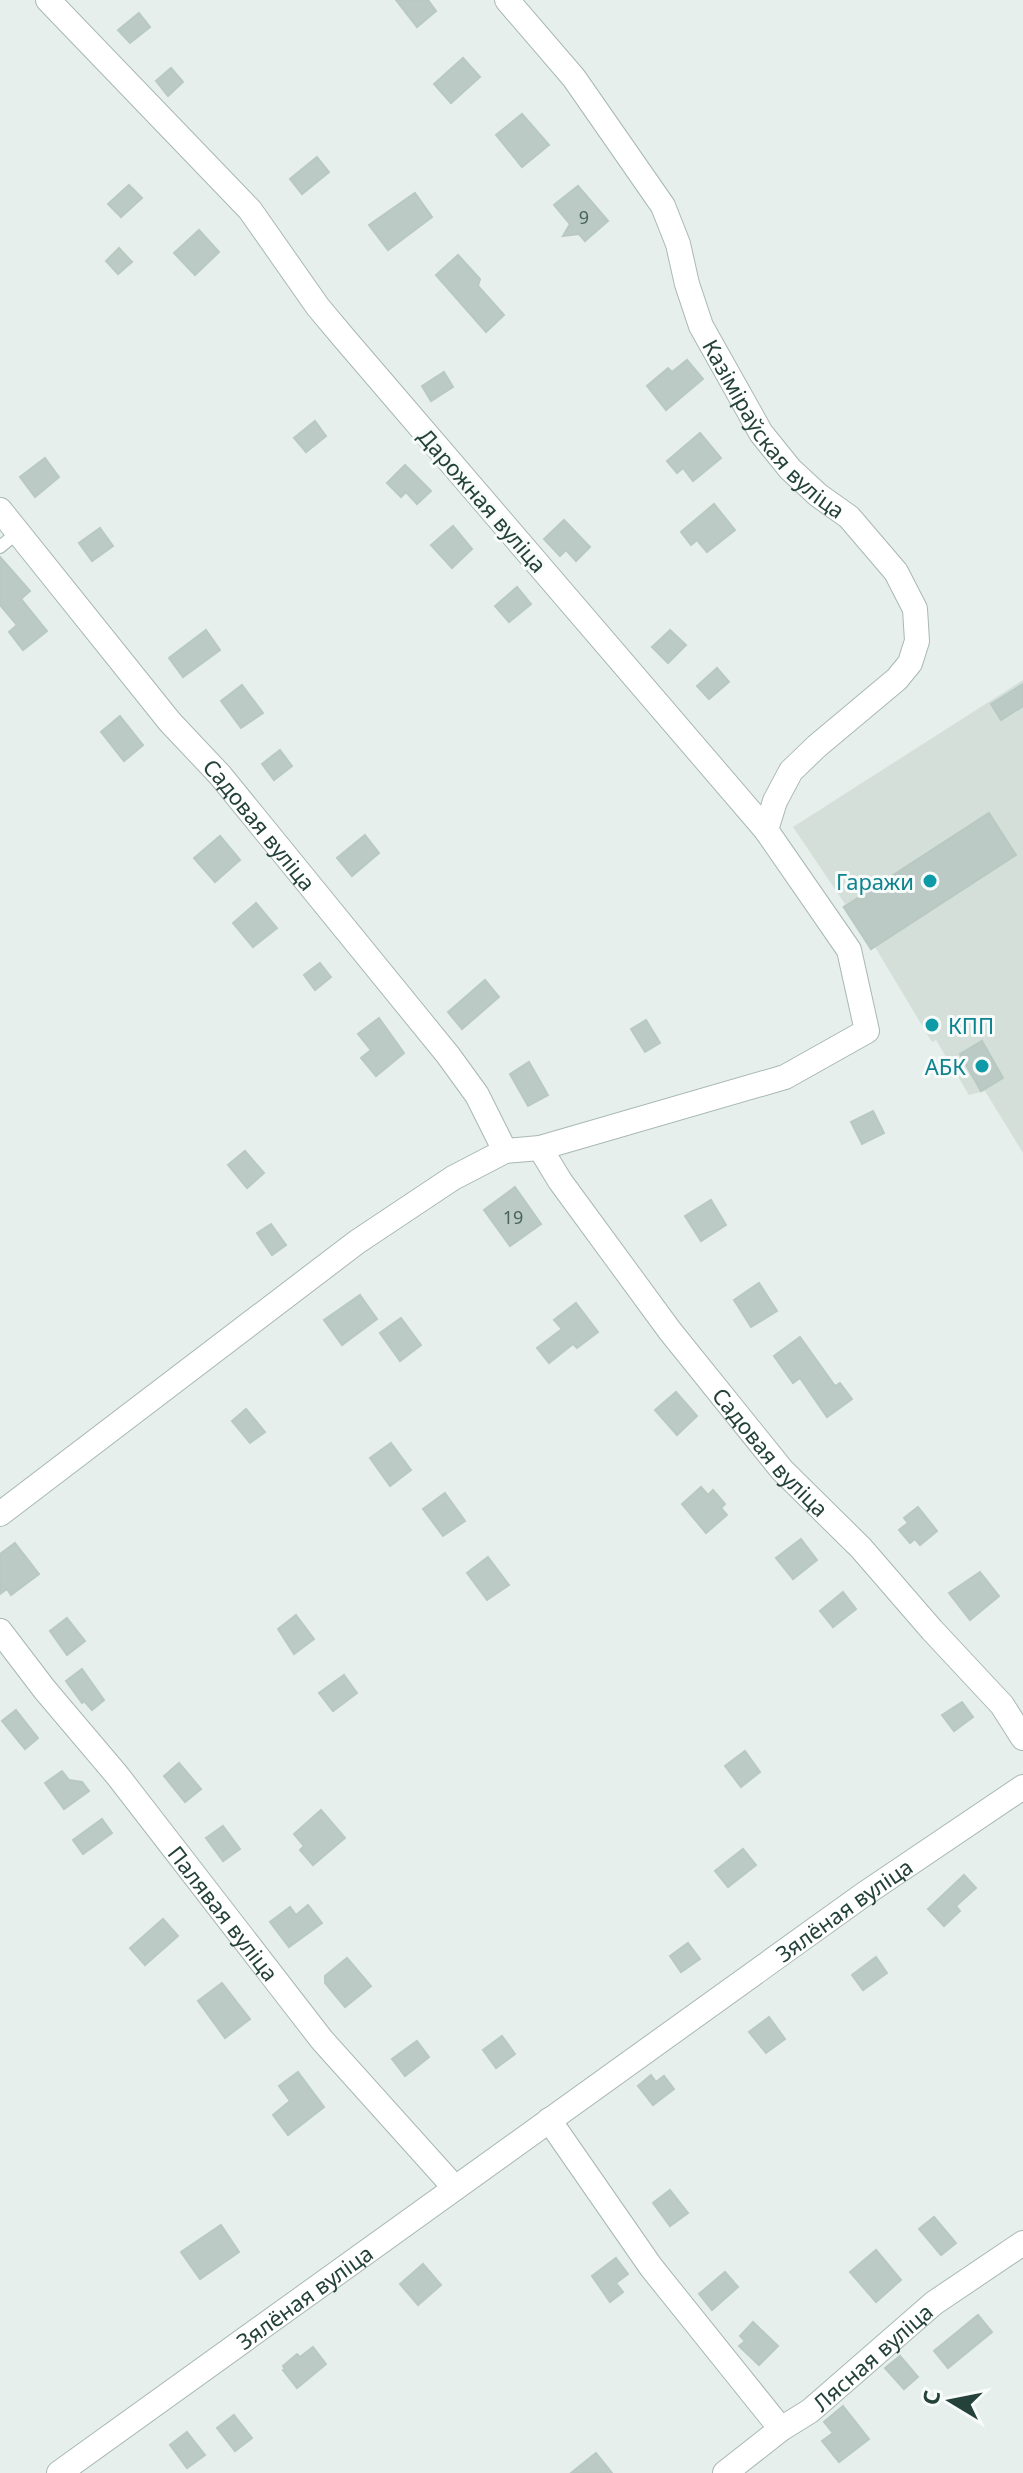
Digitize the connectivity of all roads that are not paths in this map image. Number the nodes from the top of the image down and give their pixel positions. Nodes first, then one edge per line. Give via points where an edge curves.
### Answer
1 (48, 0) edge
2 (507, 0) edge
3 (0, 510) edge
4 (9, 540) edge
5 (766, 830) junction
6 (540, 1148) junction
7 (505, 1151) junction
8 (0, 1514) edge
9 (0, 1631) edge
10 (1023, 1738) edge
11 (1023, 1787) edge
12 (549, 2120) junction
13 (455, 2188) junction
14 (1023, 2243) edge
15 (781, 2429) junction
16 (59, 2473) edge
17 (725, 2473) edge

1 - 5 street, Дарожная вуліца via 250,210 318,307
2 - 5 street, Казіміраўская вуліца via 574,78 663,206 701,326 761,433 790,469 849,517 896,572 915,609 917,641 910,663 791,771
3 - 4 street, Садовая вуліца
4 - 7 street, Садовая вуліца via 220,775 448,1055 477,1095
5 - 6 street, Дарожная вуліца via 849,950 867,1031 785,1077
6 - 7 street
6 - 10 street, Садовая вуліца via 670,1331 782,1470 861,1548 1002,1705
7 - 8 street via 453,1178 357,1242
9 - 13 street, Палявая вуліца via 322,2040
11 - 12 street, Зялёная вуліца
12 - 13 street, Зялёная вуліца
12 - 15 street via 651,2267
13 - 16 street, Зялёная вуліца
14 - 15 street, Лясная вуліца via 934,2303 810,2411
15 - 17 street, Лясная вуліца

